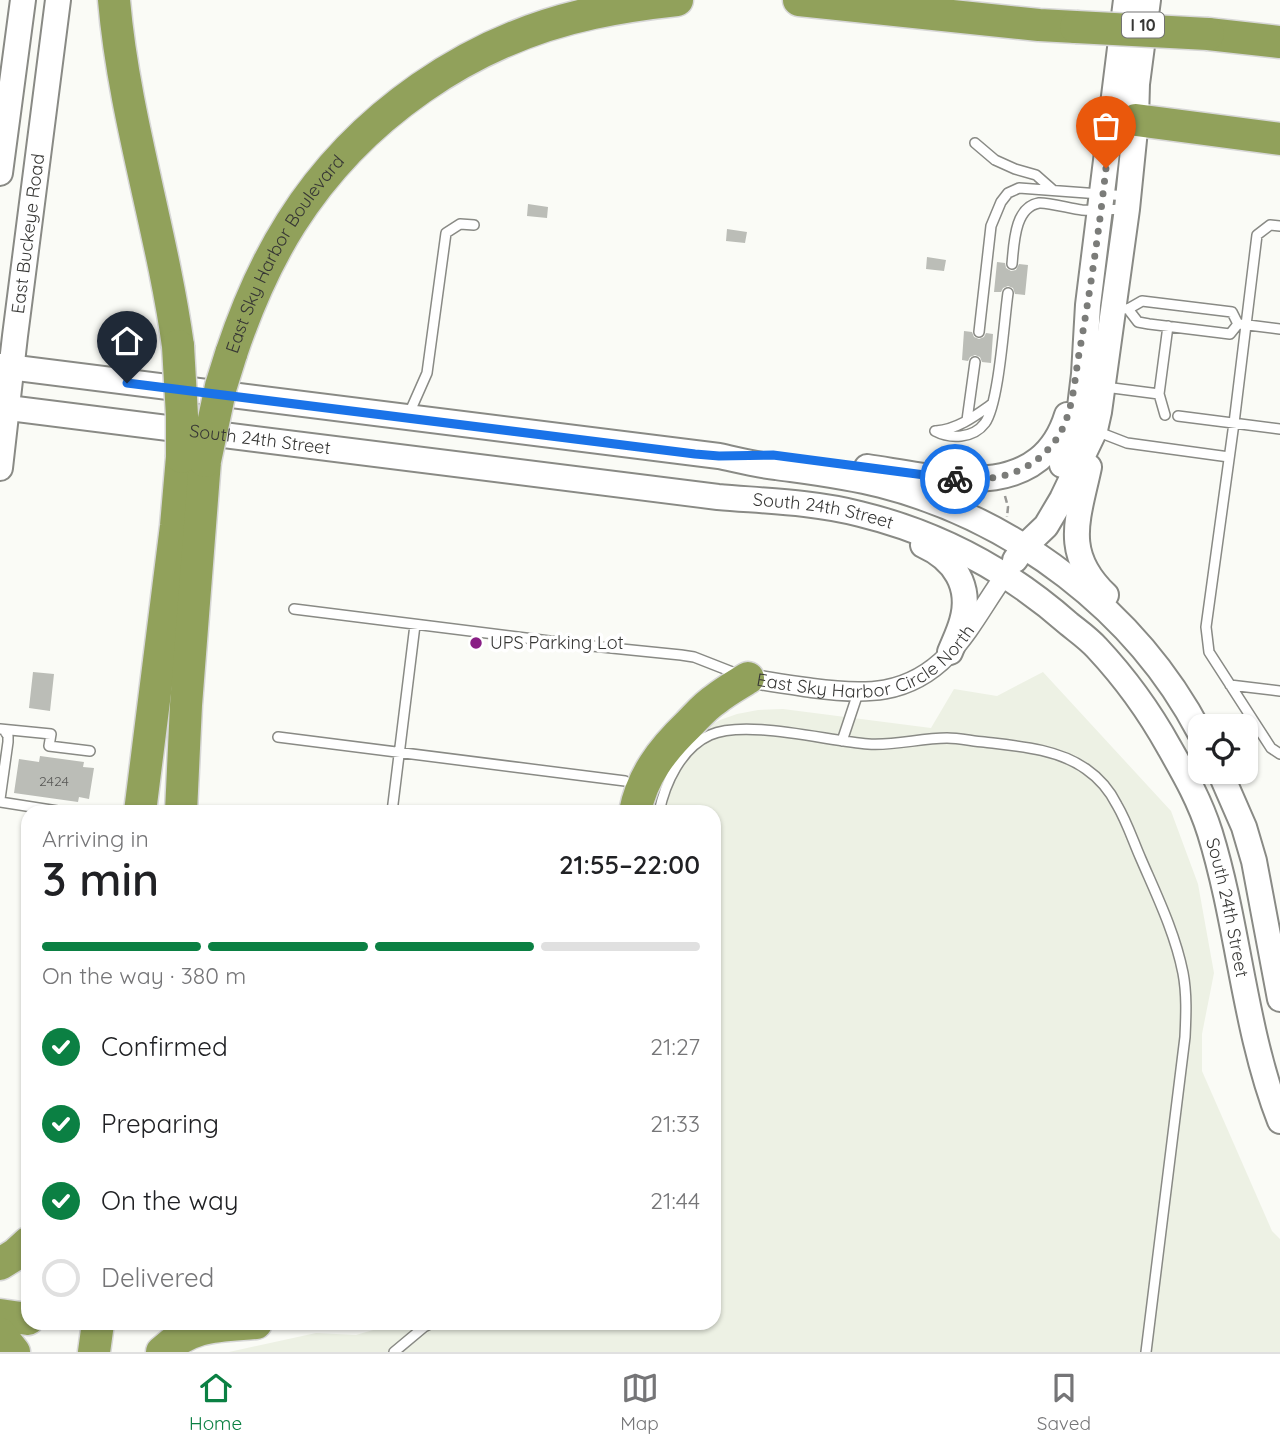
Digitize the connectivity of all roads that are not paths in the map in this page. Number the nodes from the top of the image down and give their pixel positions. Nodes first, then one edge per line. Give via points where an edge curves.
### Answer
1 (23, 0) edge
2 (58, 0) edge
3 (114, 0) edge
4 (677, 0) edge
5 (799, 0) edge
6 (967, 0) edge
7 (1126, 0) edge
8 (1148, 0) edge
9 (1077, 22) junction
10 (1280, 42) edge
11 (1118, 65) junction
12 (1136, 120) junction
13 (1280, 139) edge
14 (975, 143) dead end
15 (0, 173) edge
16 (1053, 190) junction
17 (1102, 202) junction
18 (1128, 202) junction
19 (474, 225) dead end
20 (1280, 226) edge
21 (1012, 264) dead end
22 (1008, 293) dead end
23 (1088, 305) junction
24 (1121, 309) junction
25 (1242, 325) junction
26 (1168, 326) junction
27 (1280, 329) edge
28 (979, 332) dead end
29 (975, 362) dead end
30 (6, 367) edge
31 (1103, 386) junction
32 (1159, 394) junction
33 (992, 404) junction
34 (3, 407) edge
35 (1165, 415) dead end
36 (1178, 416) dead end
37 (408, 418) junction
38 (967, 421) junction
39 (1234, 423) junction
40 (1280, 429) edge
41 (1095, 430) junction
42 (719, 456) junction
43 (1229, 457) junction
44 (193, 459) junction
45 (0, 468) edge
46 (718, 497) junction
47 (1024, 547) junction
48 (1005, 575) junction
49 (167, 595) junction
50 (294, 609) dead end
51 (415, 625) junction
52 (950, 652) junction
53 (748, 678) junction
54 (1230, 685) junction
55 (1280, 691) edge
56 (858, 693) junction
57 (1181, 699) junction
58 (1189, 714) edge
59 (2, 729) edge
60 (278, 737) dead end
61 (842, 741) junction
62 (90, 751) dead end
63 (399, 752) junction
64 (1280, 754) edge
65 (625, 781) dead end
66 (1225, 784) edge
67 (0, 801) edge
68 (23, 805) edge
69 (120, 805) edge
70 (142, 805) edge
71 (158, 805) edge
72 (181, 805) edge
73 (392, 805) edge
74 (636, 805) edge
75 (661, 805) edge
76 (1280, 999) edge
77 (1280, 1121) edge
78 (21, 1249) edge
79 (0, 1264) edge
80 (0, 1315) edge
81 (21, 1318) edge
82 (77, 1330) edge
83 (97, 1330) edge
84 (196, 1330) edge
85 (420, 1330) edge
86 (0, 1334) edge
87 (14, 1352) edge
88 (74, 1352) edge
89 (94, 1352) edge
90 (162, 1352) edge
91 (394, 1352) edge
92 (1146, 1352) edge

1 - 15 main road, East Buckeye Road
2 - 30 main road, East Buckeye Road
3 - 44 highway, East Sky Harbor Boulevard, bridge via 126,92 167,279 178,346 182,416
4 - 44 highway, East Sky Harbor Boulevard, bridge via 592,13 477,54 403,101 363,135 305,201 276,248
5 - 9 highway via 1039,25
6 - 9 highway, I 10
7 - 11 main road, East Sky Harbor Circle North
8 - 12 main road, East Sky Harbor Circle North
9 - 10 highway, I 10, bridge
11 - 12 main road
11 - 17 main road, East Sky Harbor Circle North
12 - 13 highway
12 - 18 main road, East Sky Harbor Circle North
14 - 16 lane via 995,160 1036,174
16 - 17 lane
16 - 28 lane via 1019,188 1000,202 991,226
17 - 18 lane
17 - 18 lane
17 - 21 lane via 1083,210 1038,203 1028,209 1015,230
17 - 23 main road, East Sky Harbor Circle North
18 - 24 main road, East Sky Harbor Circle North
19 - 37 lane via 460,224 446,233 427,373
20 - 25 lane via 1270,225 1257,235
22 - 33 lane
23 - 24 main road
23 - 42 main road via 1065,421 1049,449 1017,472 973,480 773,455
23 - 47 main road, East Sky Harbor Circle North via 1084,374 1072,442 1032,518
24 - 25 lane via 1142,301 1232,312
24 - 26 lane via 1138,322
24 - 31 main road, East Sky Harbor Circle North
25 - 26 lane via 1230,334
25 - 27 lane
25 - 39 lane
26 - 32 lane
29 - 38 lane
30 - 34 main road, East Buckeye Road
30 - 37 main road, South 24th Street
31 - 32 lane
31 - 41 main road, East Sky Harbor Circle North
32 - 35 lane
33 - 38 lane
33 - 38 lane via 984,424 969,435 944,436 935,431
34 - 45 main road, East Buckeye Road
34 - 46 main road, South 24th Street
36 - 39 lane
37 - 42 main road, South 24th Street
39 - 40 lane
39 - 43 lane
41 - 43 lane via 1127,443
41 - 47 main road, East Sky Harbor Circle North via 1054,513
41 - 57 main road via 1076,533 1082,564 1167,660
42 - 47 main road, South 24th Street via 884,485 966,514
43 - 54 lane via 1206,627 1209,652
44 - 49 highway, East Sky Harbor Boulevard via 180,492
44 - 71 highway, East Sky Harbor Boulevard via 189,553
44 - 72 highway
46 - 48 main road, South 24th Street via 857,513 948,544
46 - 52 main road via 870,528 939,553 957,573 964,598 962,621
47 - 48 main road, East Sky Harbor Circle North
47 - 57 main road, South 24th Street via 1109,613
48 - 52 street, East Sky Harbor Circle North
48 - 77 main road, South 24th Street via 1052,608 1120,674 1194,789 1221,873 1254,1031
49 - 69 highway via 145,675
49 - 70 highway, East Sky Harbor Boulevard
50 - 51 lane, East Sky Harbor Circle North
51 - 53 lane, East Sky Harbor Circle North via 694,657
51 - 63 lane
52 - 56 street, East Sky Harbor Circle North via 905,684
53 - 56 street, East Sky Harbor Circle North
53 - 74 highway via 704,708 663,752
54 - 55 lane
54 - 64 lane via 1271,748
56 - 61 lane
57 - 58 main road, South 24th Street
59 - 62 lane via 51,734 49,746
59 - 67 lane via 8,742
60 - 63 lane
61 - 75 lane via 749,729 709,735 679,762
61 - 92 lane via 883,746 948,738 1043,751 1087,769 1117,805 1177,949 1186,1009
63 - 65 lane
63 - 73 lane
66 - 76 main road, South 24th Street via 1254,861
67 - 68 lane
78 - 79 highway
80 - 81 highway
82 - 88 highway
83 - 89 highway
84 - 90 highway
85 - 91 lane
86 - 87 highway

